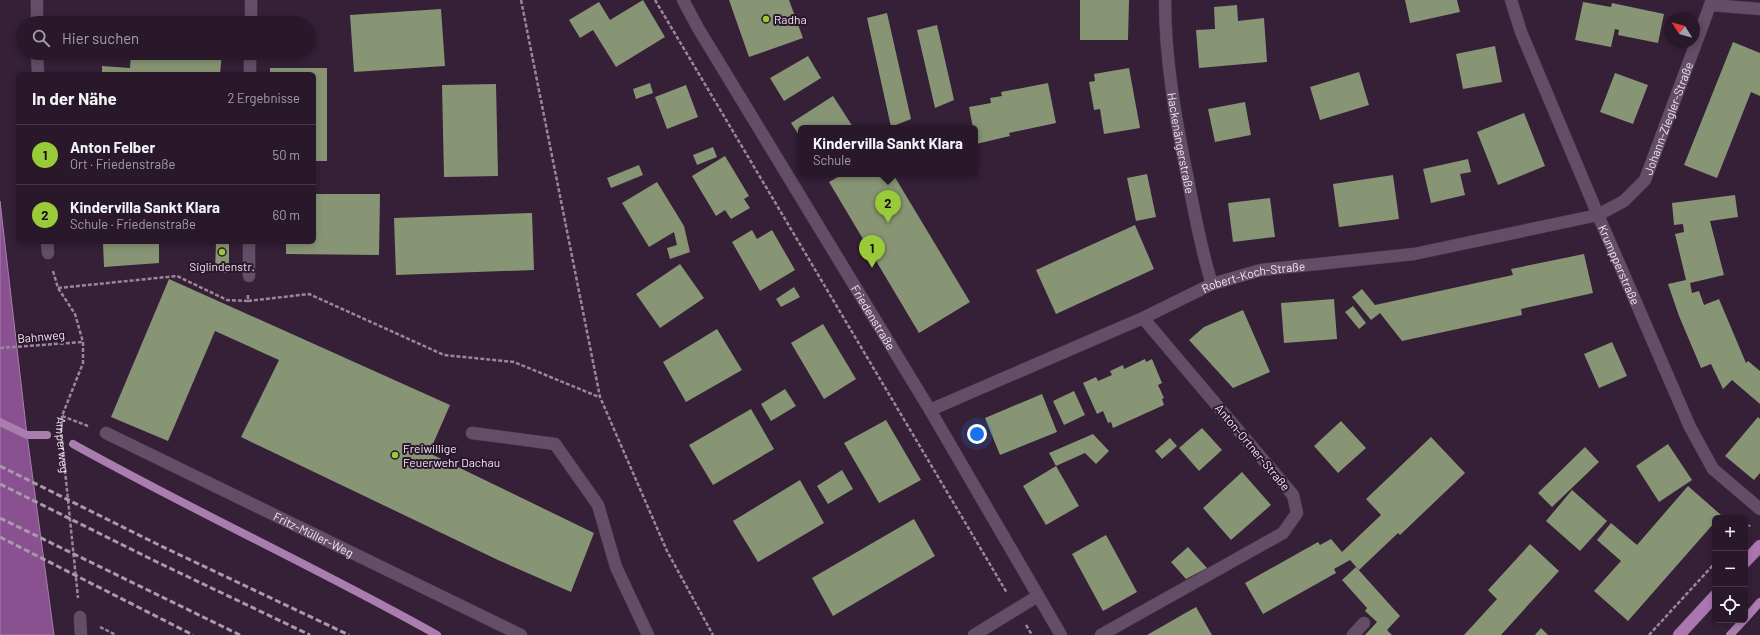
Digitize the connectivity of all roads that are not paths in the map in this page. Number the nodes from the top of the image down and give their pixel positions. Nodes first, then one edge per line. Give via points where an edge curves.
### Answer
1 (37, 0) edge
2 (251, 0) edge
3 (683, 0) edge
4 (1165, 0) edge
5 (1511, 0) edge
6 (1711, 2) edge
7 (1760, 10) edge
8 (37, 16) edge
9 (250, 16) edge
10 (37, 60) edge
11 (250, 60) edge
12 (38, 72) edge
13 (250, 72) edge
14 (1598, 215) junction
15 (249, 244) edge
16 (249, 276) road end
17 (1212, 284) junction
18 (1143, 318) junction
19 (930, 410) junction
20 (106, 433) road end
21 (472, 433) dead end
22 (1760, 509) edge
23 (1760, 546) edge
24 (1748, 559) edge
25 (1038, 596) junction
26 (1712, 599) edge
27 (80, 617) road end
28 (1364, 623) dead end
29 (81, 635) edge
30 (521, 635) edge
31 (648, 635) edge
32 (974, 635) edge
33 (1061, 635) edge
34 (1101, 635) edge
35 (1353, 635) edge
36 (1679, 635) edge

1 - 8 street
2 - 9 street
3 - 19 street, Friedenstraße
4 - 17 street, Hackenängerstraße via 1165,37 1178,134 1203,255
5 - 14 street, Krumpperstraße via 1521,32
6 - 7 street
6 - 14 street, Johann-Ziegler-Straße via 1645,180 1624,201
10 - 12 street
11 - 13 street
14 - 17 street, Robert-Koch-Straße via 1414,254 1261,270
14 - 22 street, Krumpperstraße via 1690,427 1714,469
15 - 16 street
17 - 18 street, Robert-Koch-Straße
18 - 19 street, Robert-Koch-Straße
18 - 34 street, Anton-Ortner-Straße via 1294,495 1297,513 1284,534
19 - 25 street, Friedenstraße
20 - 30 street, Fritz-Müller-Weg
21 - 31 street via 555,444 598,504 616,567
23 - 24 main road
25 - 32 street
25 - 33 street, Friedenstraße
26 - 36 main road
27 - 29 street
28 - 35 street

